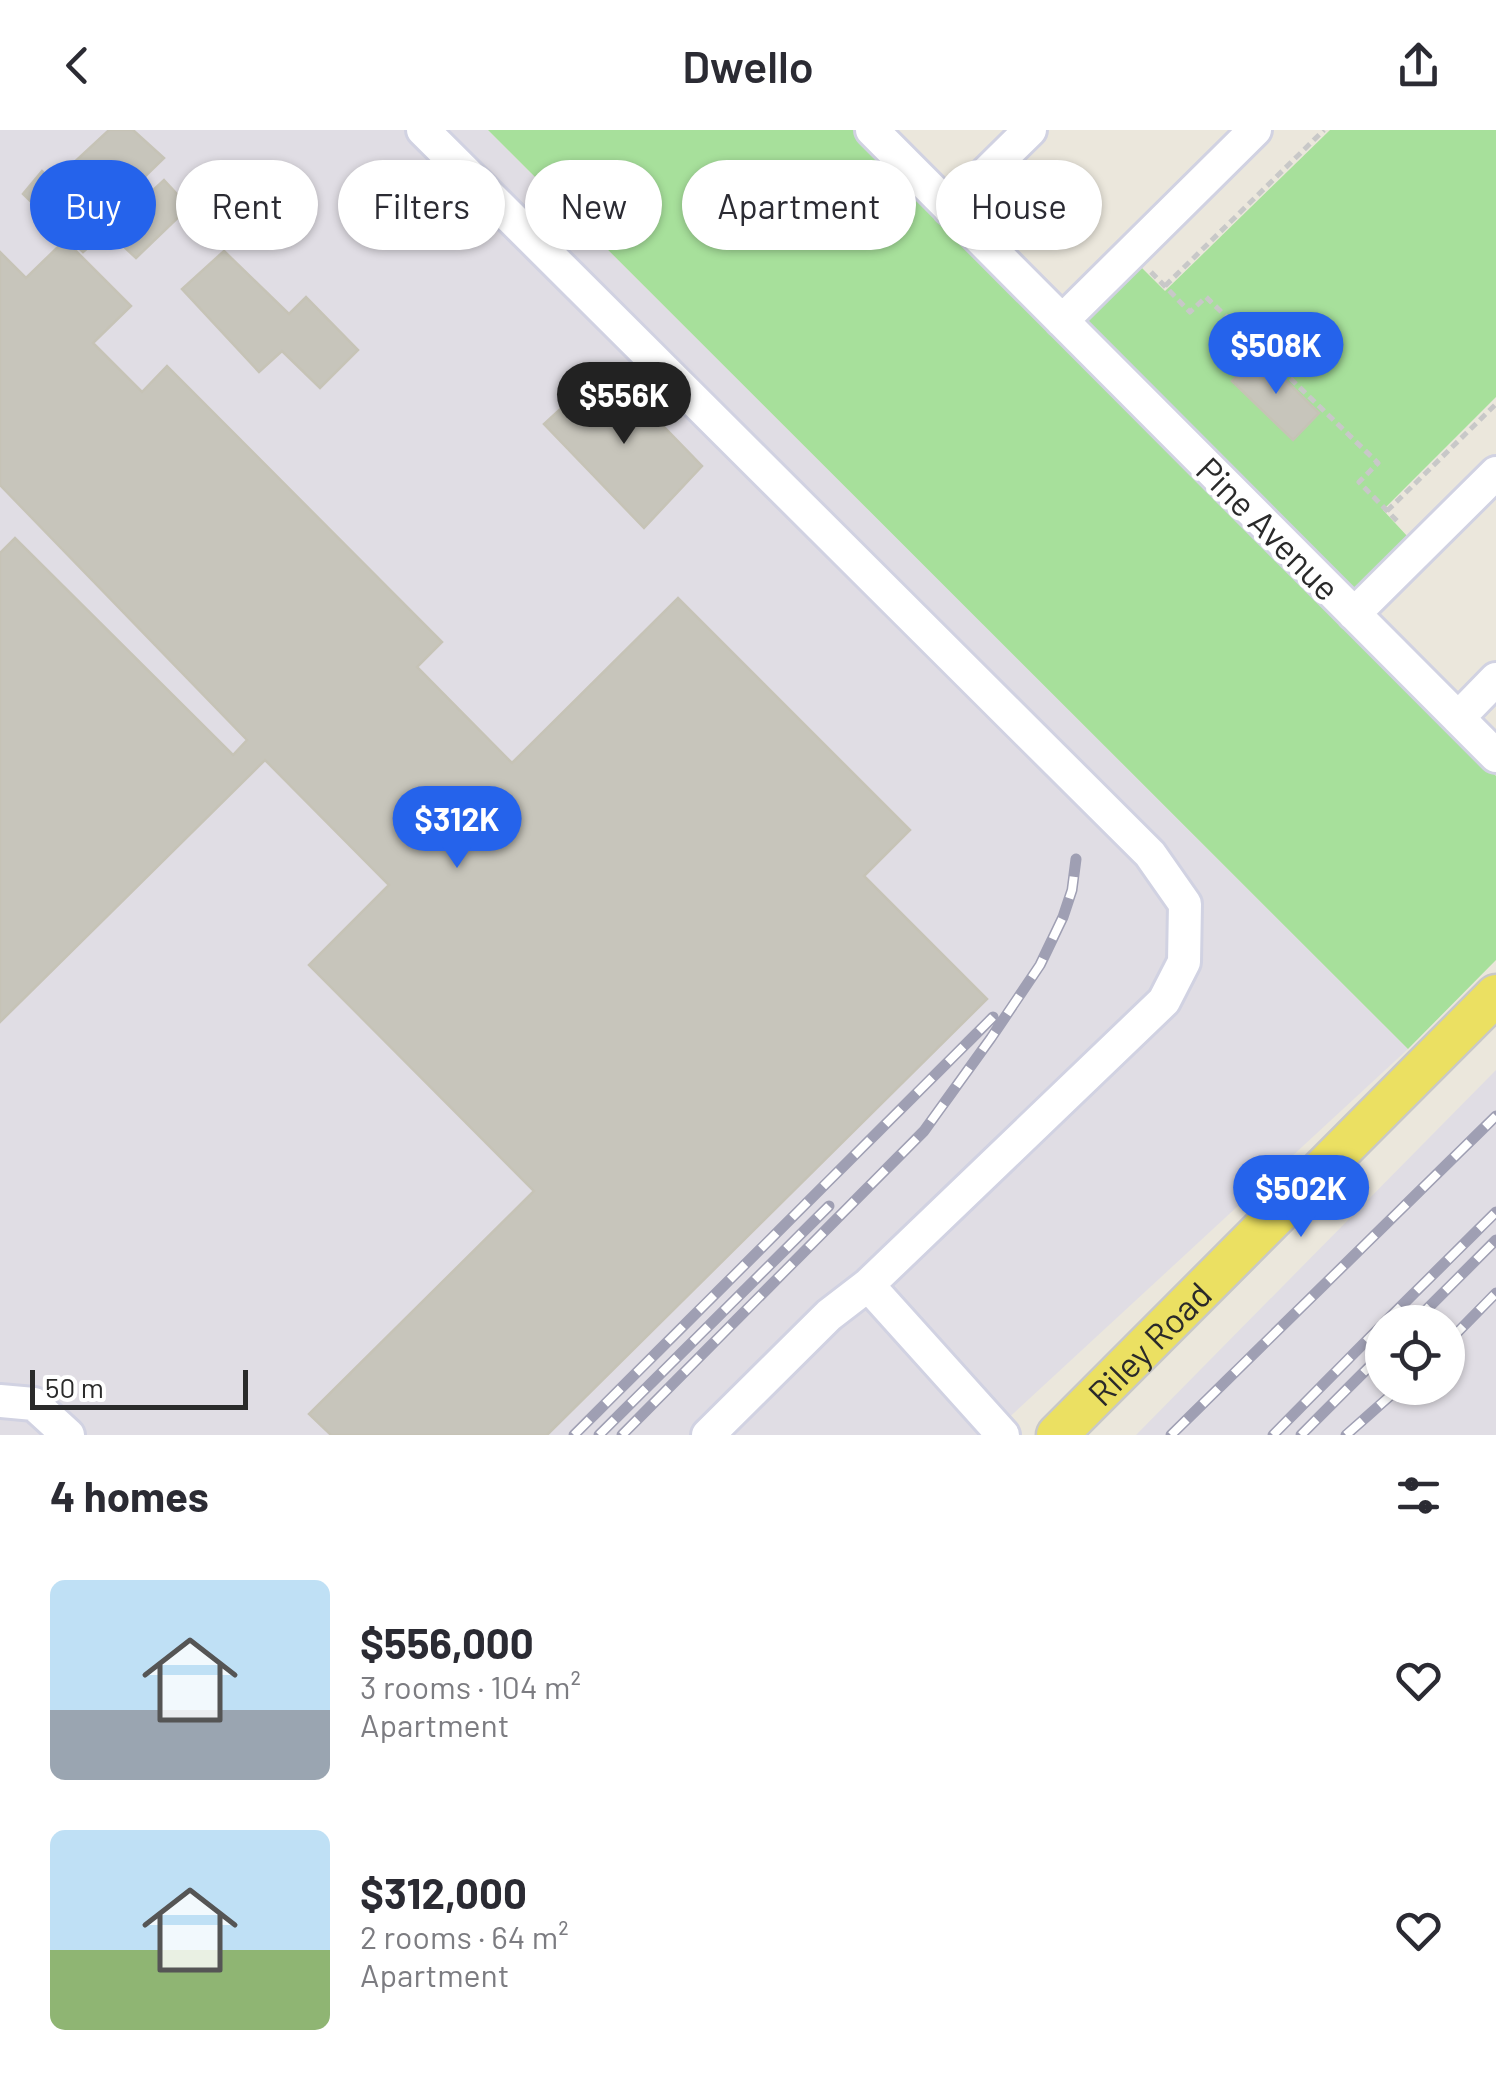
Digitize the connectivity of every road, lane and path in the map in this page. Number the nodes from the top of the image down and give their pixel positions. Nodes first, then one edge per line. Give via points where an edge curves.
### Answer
1 (423, 130) edge
2 (872, 130) edge
3 (1030, 130) edge
4 (1255, 130) edge
5 (1324, 130) edge
6 (1000, 160) edge
7 (936, 195) edge
8 (991, 250) edge
9 (1132, 252) junction
10 (1165, 286) junction
11 (1062, 321) junction
12 (1496, 404) edge
13 (1496, 474) edge
14 (1387, 511) junction
15 (1422, 546) junction
16 (1354, 614) junction
17 (1496, 680) edge
18 (1458, 718) junction
19 (1496, 756) edge
20 (1496, 995) edge
21 (868, 1286) junction
22 (0, 1401) edge
23 (68, 1435) edge
24 (708, 1435) edge
25 (1003, 1435) edge
26 (1056, 1435) edge

1 - 21 street via 1150,854 1186,904 1184,962 1164,1001
2 - 7 street, Pine Avenue
3 - 6 street
4 - 9 street
5 - 10 path
8 - 11 street, Pine Avenue
9 - 10 path
9 - 11 street
10 - 14 path via 1190,312 1206,297 1378,464 1359,482
11 - 16 street, Pine Avenue
12 - 14 path
13 - 15 street
14 - 15 path
15 - 16 street
16 - 18 street, Pine Avenue
17 - 18 street
18 - 19 street, Pine Avenue
20 - 26 main road, Riley Road
21 - 24 street via 829,1315
21 - 25 street
22 - 23 street via 34,1404

